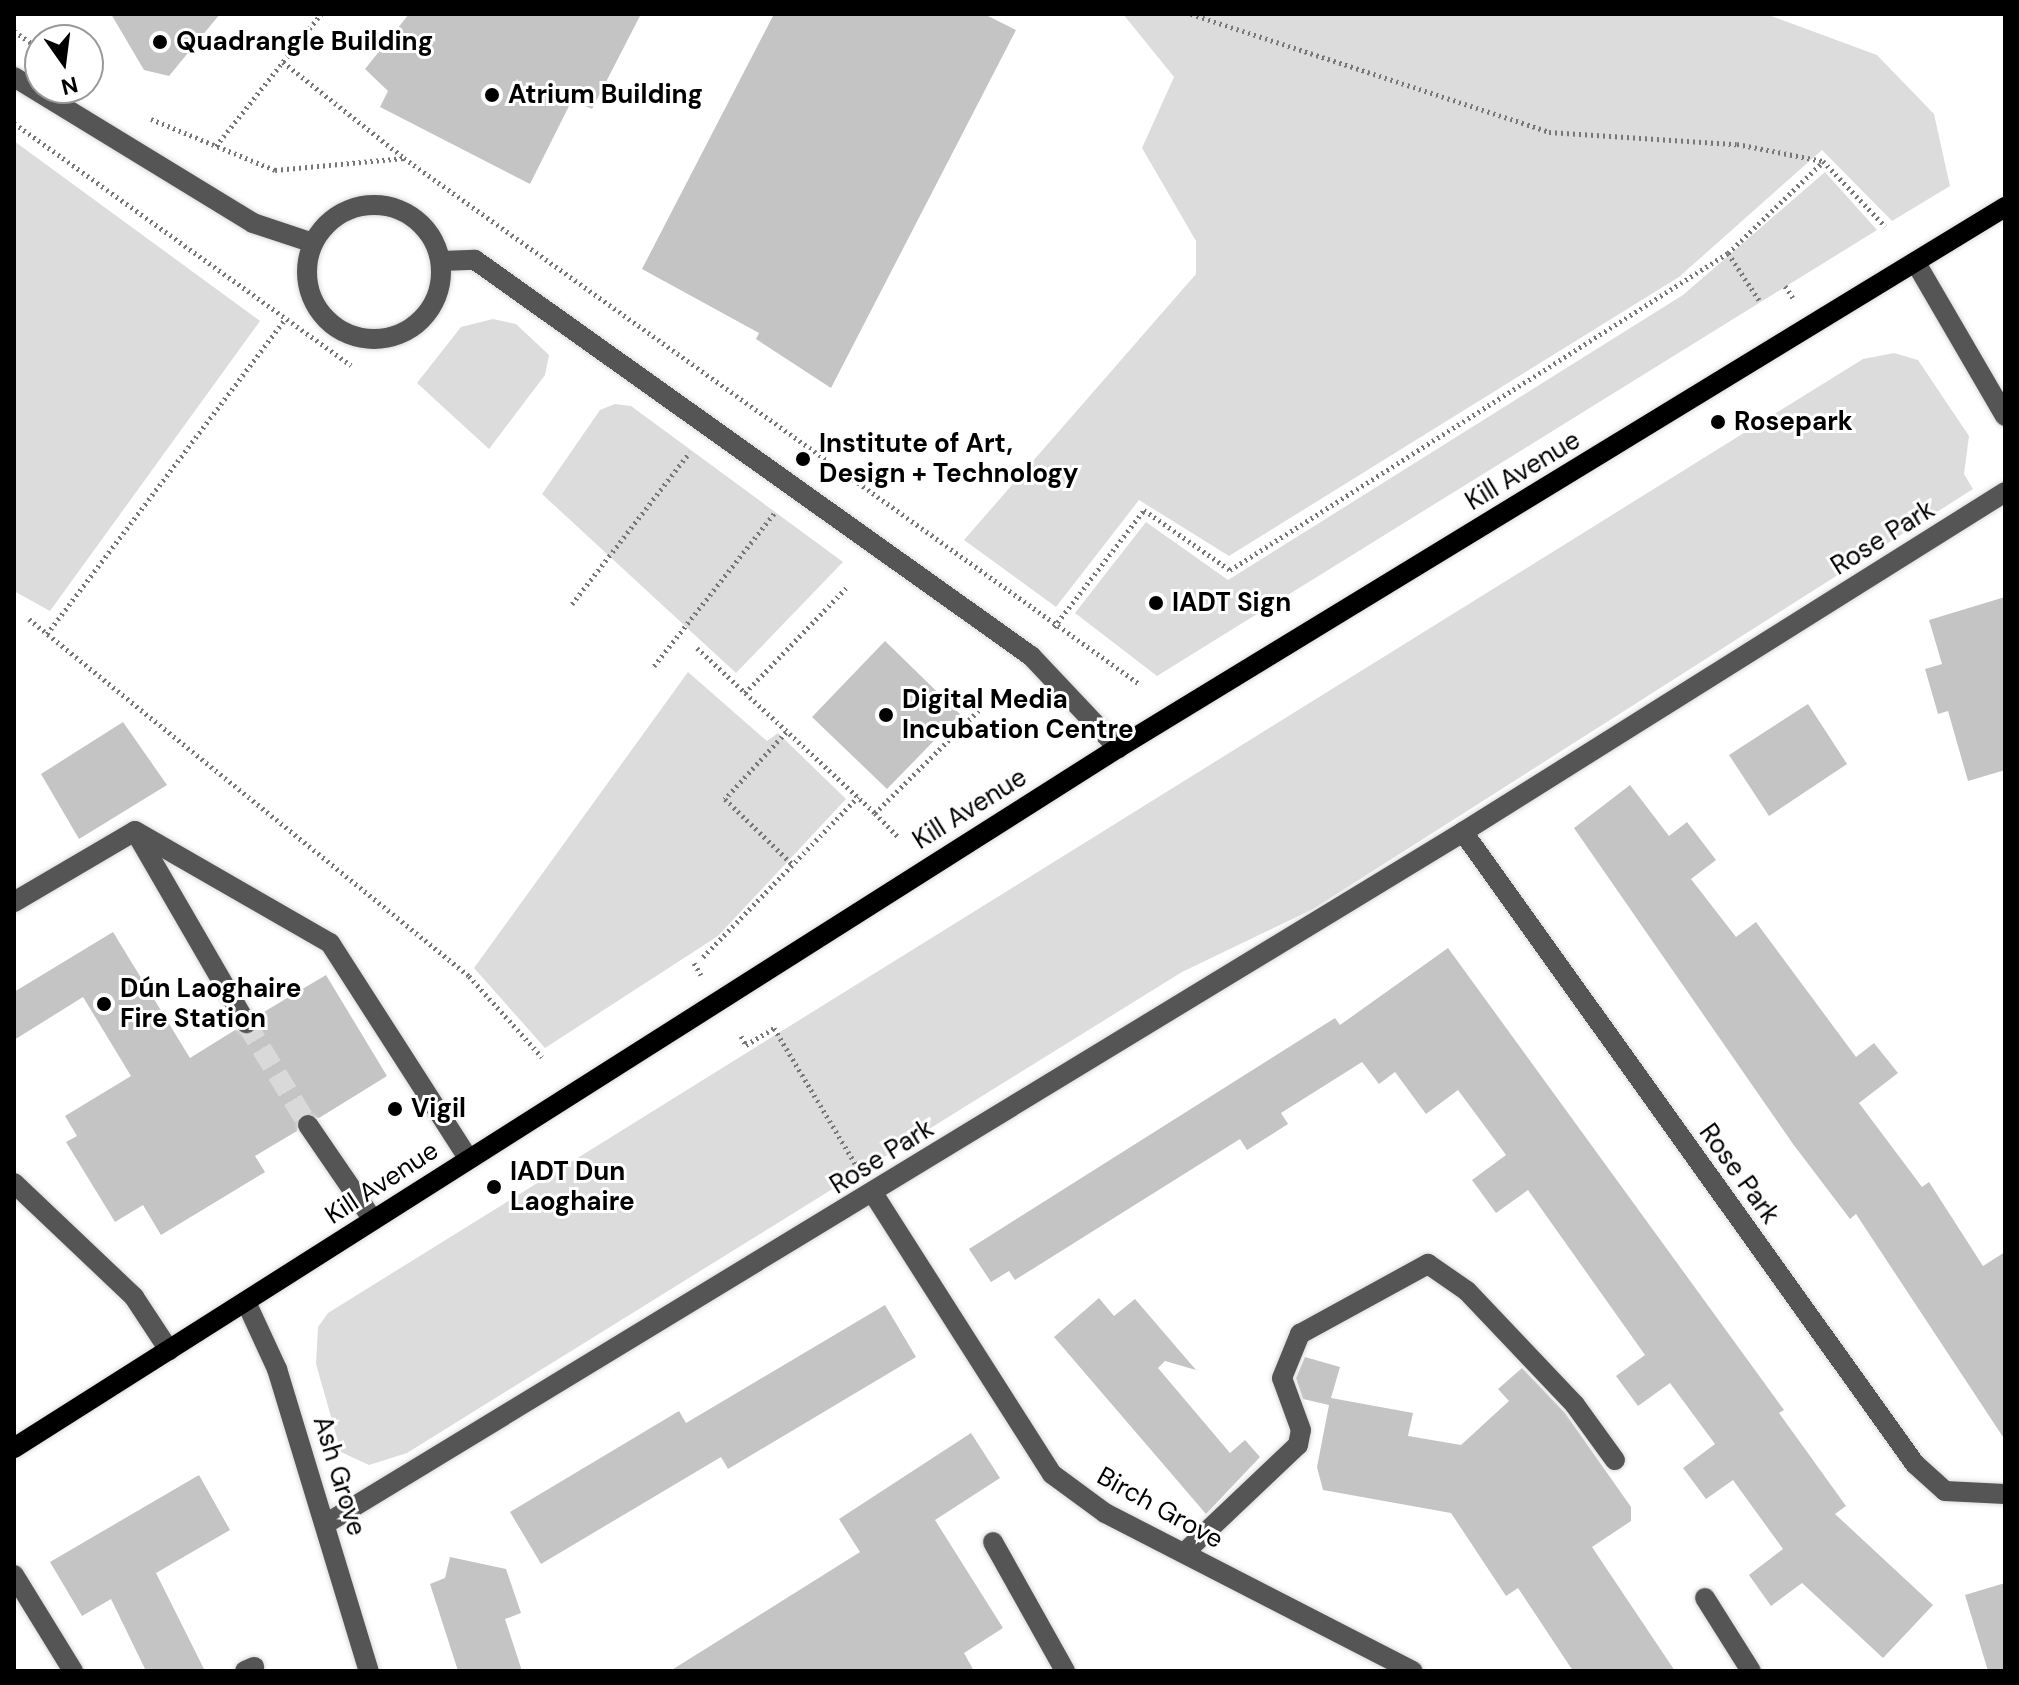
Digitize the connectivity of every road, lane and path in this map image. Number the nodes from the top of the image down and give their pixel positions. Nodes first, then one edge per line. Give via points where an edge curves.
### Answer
1 (321, 14) edge
2 (1191, 14) edge
3 (283, 62) junction
4 (14, 77) edge
5 (14, 123) edge
6 (216, 146) dead end
7 (404, 158) dead end
8 (1823, 161) junction
9 (2005, 207) edge
10 (1885, 226) dead end
11 (313, 243) junction
12 (1728, 253) junction
13 (441, 261) junction
14 (1916, 263) junction
15 (1785, 286) dead end
16 (1793, 299) dead end
17 (1759, 300) dead end
18 (286, 322) junction
19 (351, 365) dead end
20 (2005, 416) edge
21 (699, 442) dead end
22 (2005, 492) edge
23 (782, 504) dead end
24 (846, 588) dead end
25 (572, 604) dead end
26 (29, 619) dead end
27 (1055, 625) dead end
28 (47, 634) junction
29 (697, 648) dead end
30 (654, 666) dead end
31 (745, 693) junction
32 (980, 709) dead end
33 (786, 732) junction
34 (1118, 748) junction
35 (858, 797) junction
36 (875, 813) junction
37 (135, 831) junction
38 (1463, 832) junction
39 (898, 837) dead end
40 (793, 865) junction
41 (14, 902) edge
42 (703, 957) dead end
43 (694, 963) dead end
44 (702, 976) dead end
45 (246, 1023) tunnel mouth
46 (741, 1036) dead end
47 (542, 1057) dead end
48 (308, 1125) tunnel mouth
49 (468, 1158) junction
50 (14, 1183) edge
51 (873, 1193) junction
52 (373, 1220) junction
53 (246, 1302) junction
54 (169, 1350) junction
55 (14, 1448) edge
56 (1615, 1460) dead end
57 (2005, 1494) edge
58 (327, 1523) junction
59 (993, 1542) dead end
60 (1184, 1553) junction
61 (14, 1575) edge
62 (1705, 1598) dead end
63 (73, 1671) edge
64 (369, 1671) edge
65 (1065, 1671) edge
66 (1413, 1671) edge
67 (1751, 1671) edge

1 - 3 path
2 - 8 path via 1549,132 1737,144
3 - 6 path
3 - 7 path
4 - 11 street via 253,223
5 - 18 path
8 - 10 path
8 - 12 path
9 - 14 main road, Kill Avenue
11 - 13 street via 342,213 383,205 421,224
11 - 13 street via 307,285 314,305 342,332 361,339 402,334 420,321 434,304
12 - 17 path
12 - 27 path via 1230,570 1144,510
13 - 34 street via 475,260 1031,656
14 - 20 street
14 - 34 main road, Kill Avenue
15 - 16 path
18 - 19 path
18 - 28 path
21 - 25 path
22 - 38 street, Rose Park
23 - 30 path
24 - 31 path
26 - 28 path
28 - 47 path via 469,976
29 - 31 path
31 - 33 path
32 - 36 path
33 - 35 path
33 - 40 path via 725,799
34 - 49 main road, Kill Avenue
35 - 36 path
35 - 40 path
36 - 39 path
37 - 41 street
37 - 45 street
37 - 49 street via 330,943
38 - 51 street, Rose Park
38 - 57 street, Rose Park via 1915,1464 1945,1491
40 - 42 path
43 - 44 path
46 - 51 path via 746,1045 774,1028
48 - 52 street
49 - 52 main road, Kill Avenue
50 - 54 street via 134,1297
51 - 58 street, Rose Park
51 - 60 street, Birch Grove via 1052,1474 1105,1513
52 - 53 main road, Kill Avenue
53 - 54 main road, Kill Avenue
53 - 58 street, Ash Grove via 277,1369
54 - 55 main road, Kill Avenue
56 - 60 street via 1575,1405 1467,1291 1428,1264 1300,1334 1282,1378 1301,1430 1298,1445
58 - 64 street, Ash Grove
59 - 65 street
60 - 66 street, Birch Grove
61 - 63 street
62 - 67 street

